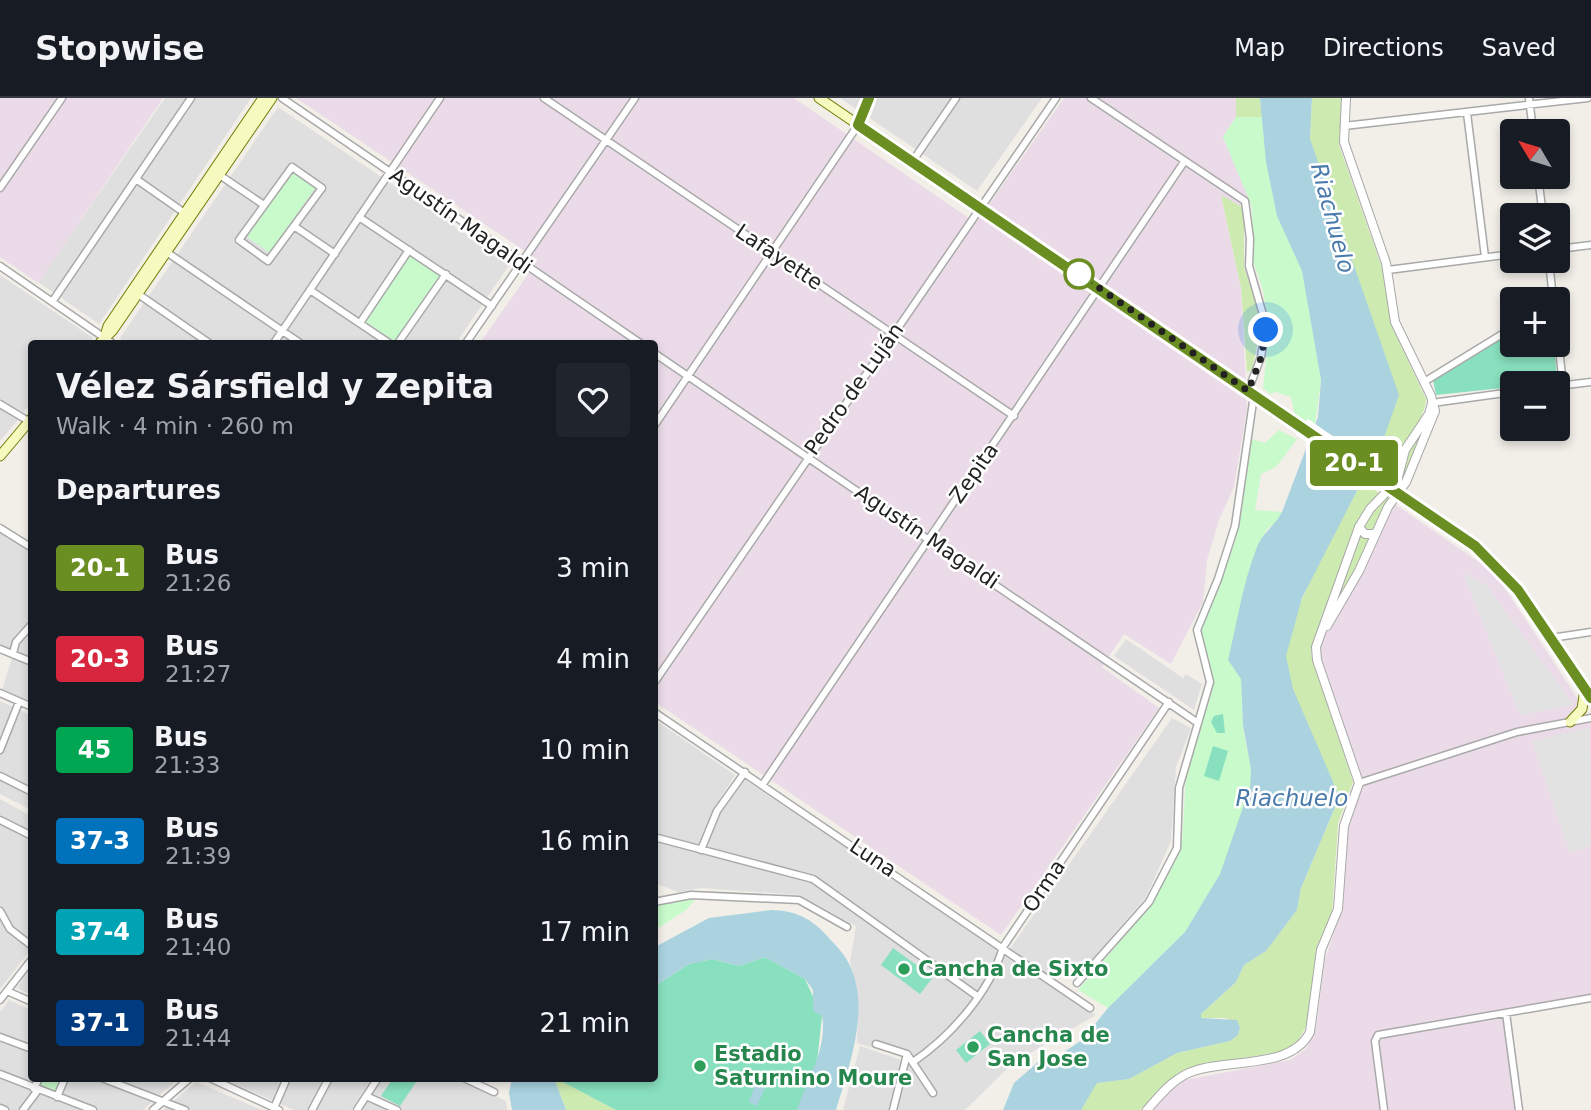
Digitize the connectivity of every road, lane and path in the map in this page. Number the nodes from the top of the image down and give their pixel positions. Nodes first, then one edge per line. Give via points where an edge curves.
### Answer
1 (62, 98) edge
2 (191, 98) edge
3 (263, 98) edge
4 (272, 98) edge
5 (282, 98) edge
6 (440, 98) edge
7 (544, 98) edge
8 (635, 98) edge
9 (819, 98) edge
10 (869, 98) edge
11 (956, 98) edge
12 (1056, 98) edge
13 (1091, 98) edge
14 (1346, 98) edge
15 (1588, 98) edge
16 (1530, 102) edge
17 (1467, 113) junction
18 (858, 125) junction
19 (1344, 126) junction
20 (607, 141) junction
21 (912, 162) junction
22 (1184, 162) junction
23 (390, 172) junction
24 (217, 173) junction
25 (136, 179) junction
26 (0, 188) edge
27 (264, 205) junction
28 (981, 207) junction
29 (187, 215) junction
30 (359, 217) junction
31 (294, 226) junction
32 (1591, 245) edge
33 (1570, 248) edge
34 (409, 250) junction
35 (164, 251) junction
36 (772, 252) junction
37 (335, 254) junction
38 (1500, 255) edge
39 (1485, 257) junction
40 (521, 263) junction
41 (0, 266) edge
42 (1388, 270) junction
43 (446, 274) junction
44 (1100, 288) junction
45 (310, 290) junction
46 (138, 294) junction
47 (52, 302) junction
48 (492, 306) junction
49 (360, 323) junction
50 (282, 331) junction
51 (892, 334) junction
52 (1500, 335) edge
53 (105, 340) edge
54 (106, 340) edge
55 (107, 340) edge
56 (205, 340) edge
57 (276, 340) edge
58 (296, 340) edge
59 (385, 340) edge
60 (400, 340) edge
61 (468, 340) edge
62 (636, 340) edge
63 (658, 356) edge
64 (688, 376) junction
65 (1424, 382) junction
66 (1591, 382) edge
67 (1570, 385) edge
68 (1251, 393) junction
69 (1500, 394) edge
70 (1432, 403) junction
71 (0, 404) edge
72 (1014, 415) junction
73 (28, 418) edge
74 (658, 420) edge
75 (28, 423) edge
76 (1406, 447) junction
77 (1417, 454) junction
78 (0, 456) edge
79 (808, 456) junction
80 (1395, 490) junction
81 (0, 527) edge
82 (1359, 527) junction
83 (1375, 534) junction
84 (928, 538) junction
85 (1353, 540) junction
86 (28, 545) edge
87 (1370, 547) junction
88 (28, 628) edge
89 (1591, 632) edge
90 (1551, 638) junction
91 (1318, 643) junction
92 (0, 649) edge
93 (13, 653) junction
94 (28, 660) edge
95 (658, 677) edge
96 (1585, 690) junction
97 (0, 694) edge
98 (1591, 698) edge
99 (19, 702) junction
100 (1168, 702) junction
101 (28, 706) edge
102 (658, 715) edge
103 (1591, 718) edge
104 (1570, 722) junction
105 (1198, 723) junction
106 (0, 750) edge
107 (745, 772) junction
108 (0, 776) edge
109 (1359, 783) junction
110 (763, 784) junction
111 (28, 790) edge
112 (0, 820) edge
113 (28, 834) edge
114 (658, 838) edge
115 (701, 850) junction
116 (658, 901) edge
117 (0, 911) edge
118 (847, 927) dead end
119 (28, 943) edge
120 (1003, 947) junction
121 (28, 964) edge
122 (1077, 983) dead end
123 (7, 991) junction
124 (977, 996) junction
125 (1591, 998) edge
126 (0, 1000) edge
127 (28, 1000) edge
128 (1090, 1008) dead end
129 (1506, 1013) junction
130 (0, 1037) edge
131 (876, 1044) dead end
132 (28, 1048) edge
133 (907, 1054) junction
134 (913, 1062) junction
135 (0, 1074) edge
136 (37, 1082) edge
137 (64, 1082) edge
138 (112, 1082) edge
139 (186, 1082) edge
140 (217, 1082) edge
141 (286, 1082) edge
142 (327, 1082) edge
143 (375, 1082) edge
144 (473, 1082) edge
145 (36, 1089) junction
146 (494, 1092) dead end
147 (933, 1093) dead end
148 (366, 1096) junction
149 (58, 1097) junction
150 (162, 1103) junction
151 (262, 1107) edge
152 (0, 1108) edge
153 (276, 1109) edge
154 (5, 1110) edge
155 (23, 1110) edge
156 (93, 1110) edge
157 (153, 1110) edge
158 (185, 1110) edge
159 (312, 1110) edge
160 (357, 1110) edge
161 (397, 1110) edge
162 (893, 1110) edge
163 (1147, 1110) edge
164 (1384, 1110) edge
165 (1519, 1110) edge

1 - 26 street
2 - 25 street
3 - 24 main road
4 - 24 main road
5 - 23 street, Agustín Magaldi
6 - 23 street
7 - 20 street, Lafayette
8 - 20 street
9 - 18 main road
10 - 18 street
11 - 21 street
12 - 28 street, Pedro de Luján
13 - 22 street
14 - 19 street
15 - 16 street
16 - 17 street
17 - 19 street
17 - 39 street
18 - 21 main road
18 - 36 street
19 - 42 street via 1344,142
20 - 36 street, Lafayette
20 - 40 street
21 - 28 main road
22 - 44 street, Zepita
22 - 68 street via 1246,205 1249,266 1266,325
23 - 30 street
23 - 40 street, Agustín Magaldi
24 - 27 street
24 - 29 main road
25 - 29 street
25 - 47 street
27 - 31 street via 239,240 268,261
27 - 31 street via 292,167 322,188
28 - 44 main road
28 - 51 street, Pedro de Luján
29 - 35 main road
30 - 34 street
30 - 37 street
31 - 37 street
32 - 33 street
34 - 43 street
34 - 49 street
35 - 46 main road
35 - 50 street
35 - 54 main road via 108,326
36 - 51 street, Lafayette
36 - 64 street
37 - 45 street
38 - 39 street
39 - 42 street
40 - 48 street
40 - 62 street, Agustín Magaldi
41 - 47 street
42 - 65 street via 1395,322
43 - 48 street
43 - 60 street
44 - 68 main road
44 - 72 street, Zepita
45 - 49 street
45 - 50 street
46 - 55 main road
46 - 56 street
47 - 53 street
48 - 61 street
49 - 59 street
50 - 57 street
50 - 58 street
51 - 72 street, Lafayette
51 - 79 street, Pedro de Luján
52 - 65 street
63 - 64 street, Agustín Magaldi
64 - 74 street
64 - 79 street, Agustín Magaldi
65 - 70 street
66 - 67 street
68 - 80 main road
68 - 105 street via 1235,526 1197,630 1210,682
69 - 70 street
70 - 76 street
70 - 77 street via 1434,416
71 - 73 street
72 - 84 street, Zepita
75 - 78 main road
76 - 77 street via 1412,446
76 - 80 street
77 - 80 street
79 - 84 street, Agustín Magaldi
79 - 95 street, Pedro de Luján
80 - 82 street via 1370,509
80 - 83 street
80 - 90 main road via 1488,557
81 - 86 street
82 - 83 street via 1365,534
82 - 85 street
83 - 87 street
84 - 100 street, Agustín Magaldi
84 - 110 street, Zepita
85 - 87 street via 1363,540
85 - 91 street
87 - 91 street
88 - 93 street
89 - 90 street
90 - 96 main road
91 - 109 street via 1317,660
92 - 93 street
93 - 94 street
96 - 98 main road
96 - 104 main road via 1582,709
97 - 99 street
99 - 101 street
99 - 106 street
100 - 105 street, Agustín Magaldi
100 - 120 street, Orma
102 - 107 street, Luna
103 - 104 street
104 - 109 street via 1517,732
105 - 122 street via 1179,788 1177,848 1149,902
107 - 110 street, Luna
107 - 115 street via 717,811
108 - 111 street
109 - 163 street via 1344,826 1338,909 1321,950 1307,1038 1286,1054 1189,1073
110 - 120 street, Luna
112 - 113 street
114 - 115 street
115 - 124 street via 813,879
116 - 118 street via 691,895 799,900
117 - 119 street via 10,929
120 - 124 street, Orma
120 - 128 street, Luna
121 - 123 street
123 - 126 street
123 - 127 street
124 - 134 street, Orma via 962,1017
125 - 129 street
129 - 164 street via 1381,1033 1375,1041
129 - 165 street
130 - 132 street
131 - 133 street
133 - 134 street
133 - 162 street
134 - 147 street
135 - 145 street
136 - 145 street
137 - 149 street
138 - 150 street
139 - 150 street
140 - 151 street
141 - 153 street
142 - 159 street
143 - 148 street
144 - 146 street
145 - 149 street
145 - 155 street
148 - 160 street
148 - 161 street
149 - 156 street
150 - 157 street
150 - 158 street
151 - 153 street
152 - 154 street

